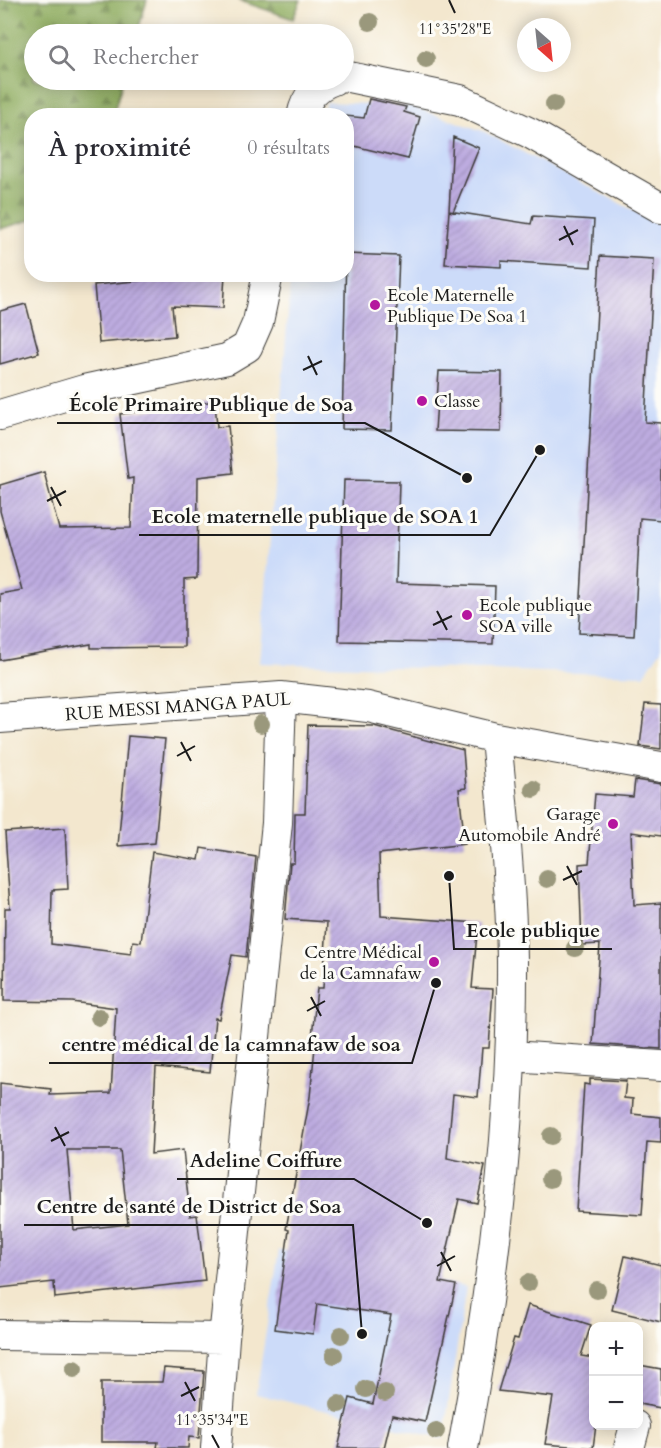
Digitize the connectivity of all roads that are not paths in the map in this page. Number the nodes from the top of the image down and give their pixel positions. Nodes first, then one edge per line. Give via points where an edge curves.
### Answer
1 (354, 78) edge
2 (315, 90) edge
3 (304, 108) edge
4 (661, 207) edge
5 (266, 282) edge
6 (0, 415) edge
7 (281, 697) junction
8 (0, 718) edge
9 (496, 738) junction
10 (661, 767) edge
11 (511, 1056) junction
12 (661, 1066) edge
13 (0, 1335) edge
14 (224, 1338) junction
15 (634, 1430) edge
16 (216, 1448) edge
17 (463, 1448) edge
18 (629, 1448) edge

1 - 4 street via 460,100 530,133
2 - 3 street
5 - 6 street via 258,322 247,347 227,359 84,390
7 - 8 street, RUE MESSI MANGA PAUL
7 - 9 street, RUE MESSI MANGA PAUL via 368,707
7 - 14 street via 277,823
9 - 10 street, RUE MESSI MANGA PAUL
9 - 11 street via 512,959
11 - 12 street
11 - 17 street via 502,1187
13 - 14 street
14 - 16 street
15 - 18 street

